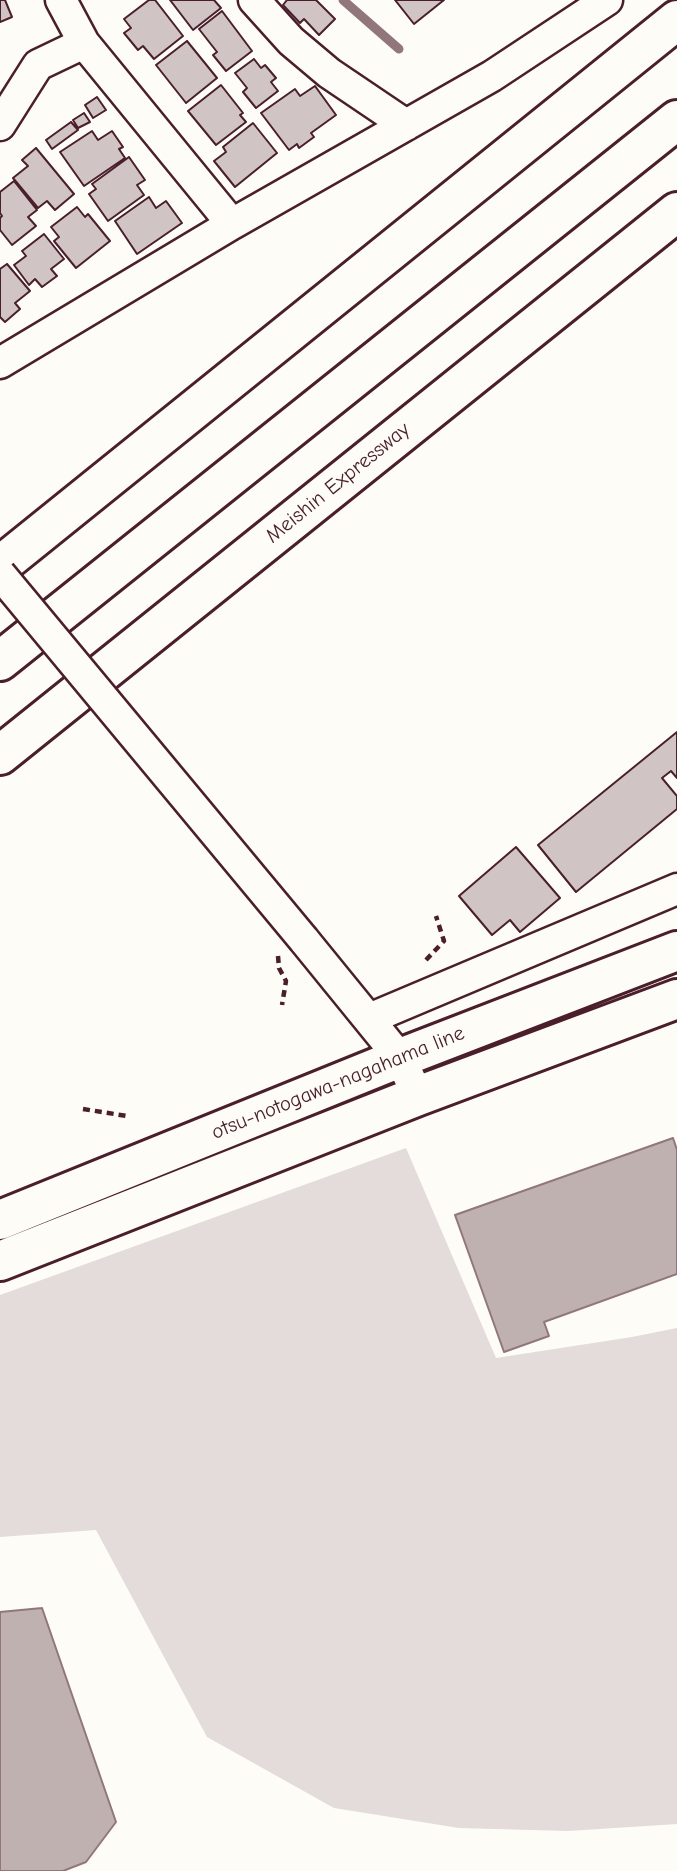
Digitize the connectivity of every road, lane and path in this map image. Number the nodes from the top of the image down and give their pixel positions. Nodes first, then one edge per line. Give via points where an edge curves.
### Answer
1 (61, 0) edge
2 (254, 0) edge
3 (607, 0) edge
4 (677, 20) edge
5 (84, 43) junction
6 (677, 118) edge
7 (0, 125) edge
8 (406, 125) junction
9 (677, 212) edge
10 (232, 224) junction
11 (0, 363) edge
12 (0, 566) edge
13 (0, 574) edge
14 (0, 661) edge
15 (0, 755) edge
16 (677, 889) edge
17 (291, 944) junction
18 (677, 951) edge
19 (677, 999) edge
20 (282, 1005) dead end
21 (369, 1019) junction
22 (400, 1058) junction
23 (418, 1096) junction
24 (83, 1109) dead end
25 (127, 1116) dead end
26 (0, 1220) edge
27 (0, 1261) edge

1 - 5 street
2 - 8 street via 291,41 329,73
3 - 8 street via 492,76
4 - 12 main road
5 - 7 street via 38,65
5 - 10 street
6 - 14 main road
8 - 10 street
9 - 15 main road, Meishin Expressway
10 - 11 street
13 - 17 street, bridge
16 - 21 street
17 - 20 path via 279,968 286,981
17 - 21 street
18 - 22 main road, otsu-notogawa-nagahama line
19 - 23 main road, otsu-notogawa-nagahama line
21 - 22 street
22 - 23 street
22 - 26 main road, otsu-notogawa-nagahama line
23 - 27 main road, otsu-notogawa-nagahama line
24 - 25 path

